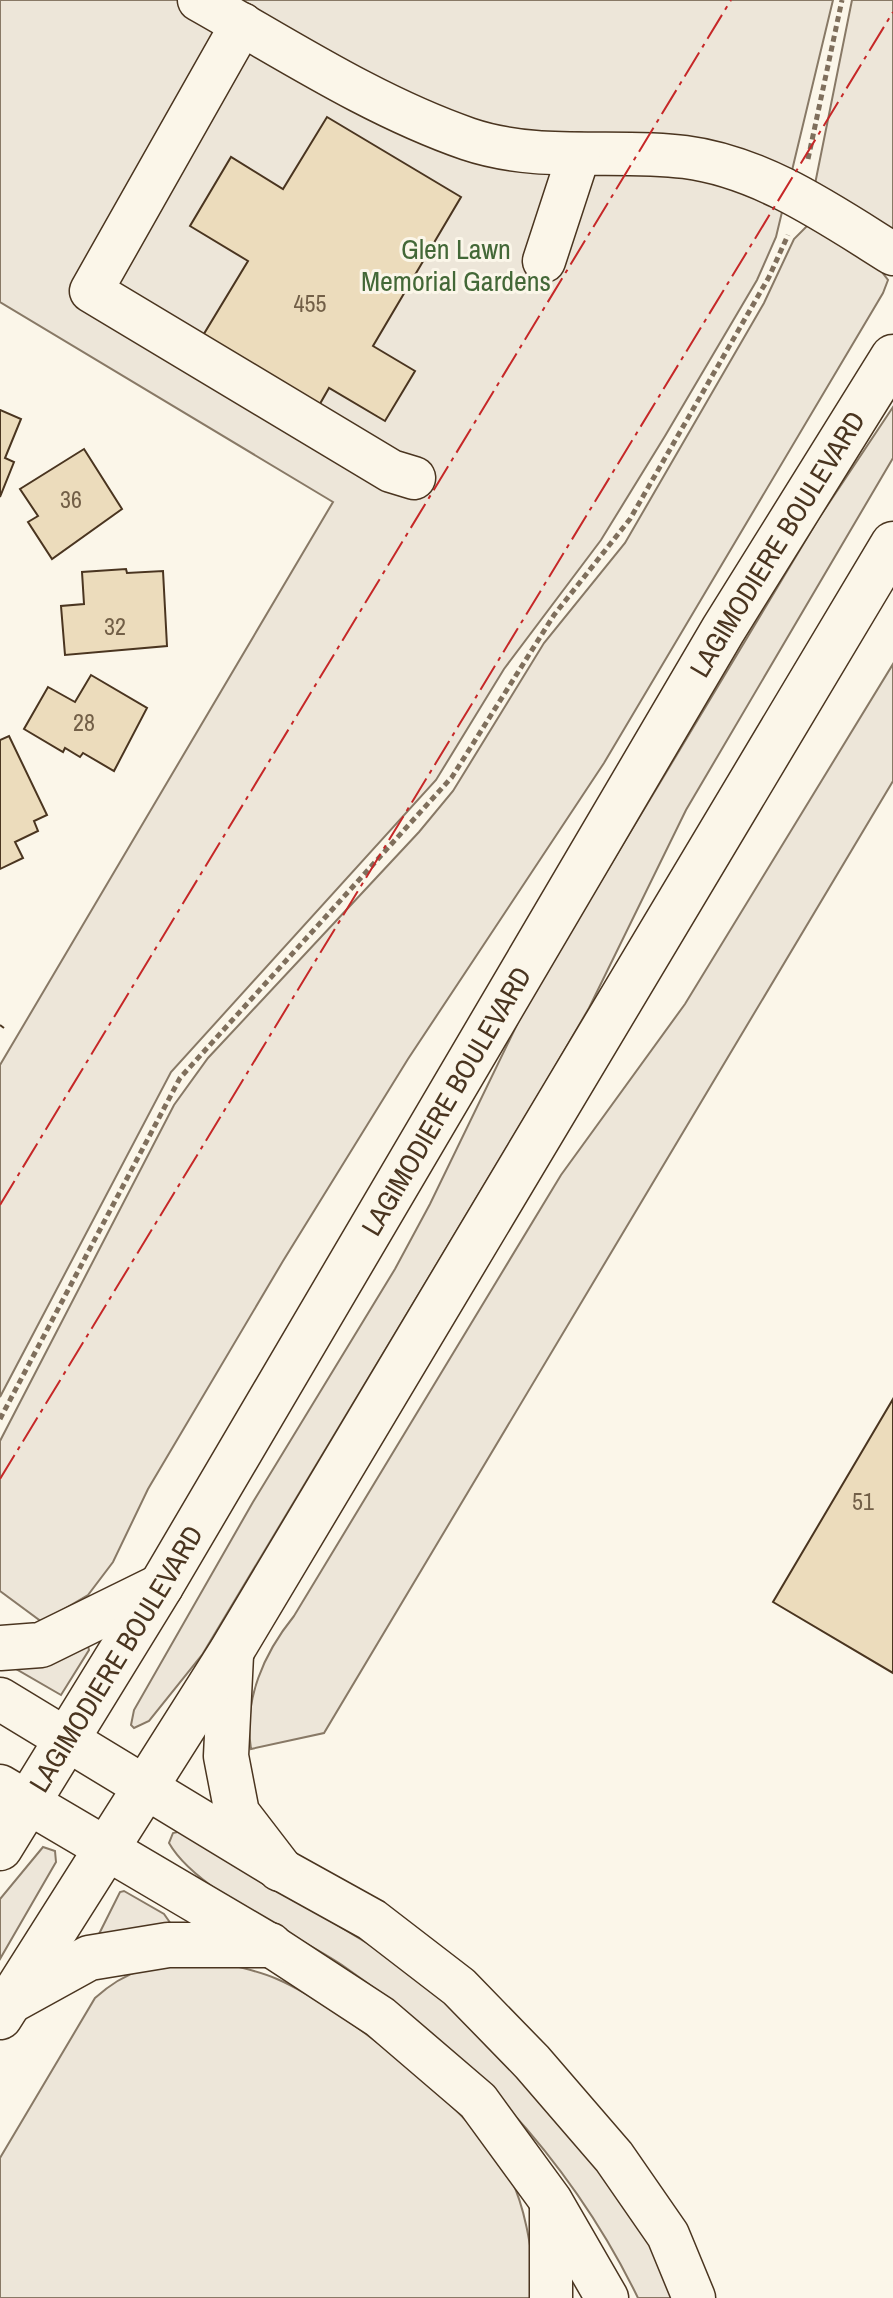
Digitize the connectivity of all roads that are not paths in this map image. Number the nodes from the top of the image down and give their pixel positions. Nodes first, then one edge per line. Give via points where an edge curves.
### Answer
1 (199, 0) edge
2 (242, 24) junction
3 (579, 154) junction
4 (893, 254) edge
5 (544, 261) dead end
6 (893, 357) edge
7 (414, 478) dead end
8 (893, 544) edge
9 (161, 1586) junction
10 (0, 1648) edge
11 (231, 1652) junction
12 (0, 1699) edge
13 (69, 1740) junction
14 (147, 1787) junction
15 (14, 1793) edge
16 (105, 1846) junction
17 (0, 1848) edge
18 (280, 1869) junction
19 (270, 1945) junction
20 (4, 2009) edge
21 (551, 2201) junction
22 (551, 2298) edge
23 (607, 2298) edge
24 (694, 2298) edge

1 - 2 street
2 - 3 street via 381,102 470,139 539,153
2 - 7 street via 91,291 391,471
3 - 4 street via 686,157 739,170 798,196
3 - 5 street
6 - 9 main road, LAGIMODIERE BOULEVARD via 723,630
8 - 11 main road
9 - 10 main road via 41,1645
9 - 13 main road, LAGIMODIERE BOULEVARD
11 - 14 main road
11 - 18 main road via 226,1756 237,1813
12 - 13 street
13 - 14 street
13 - 15 main road, LAGIMODIERE BOULEVARD
14 - 16 main road
14 - 18 street
15 - 16 street
15 - 17 main road, LAGIMODIERE BOULEVARD
16 - 19 street
16 - 20 main road
18 - 24 street via 372,1920 459,1987 522,2051 614,2157 668,2235
19 - 20 main road via 168,1945 89,1958
19 - 21 street via 380,2017 478,2101
21 - 22 street
21 - 23 street

